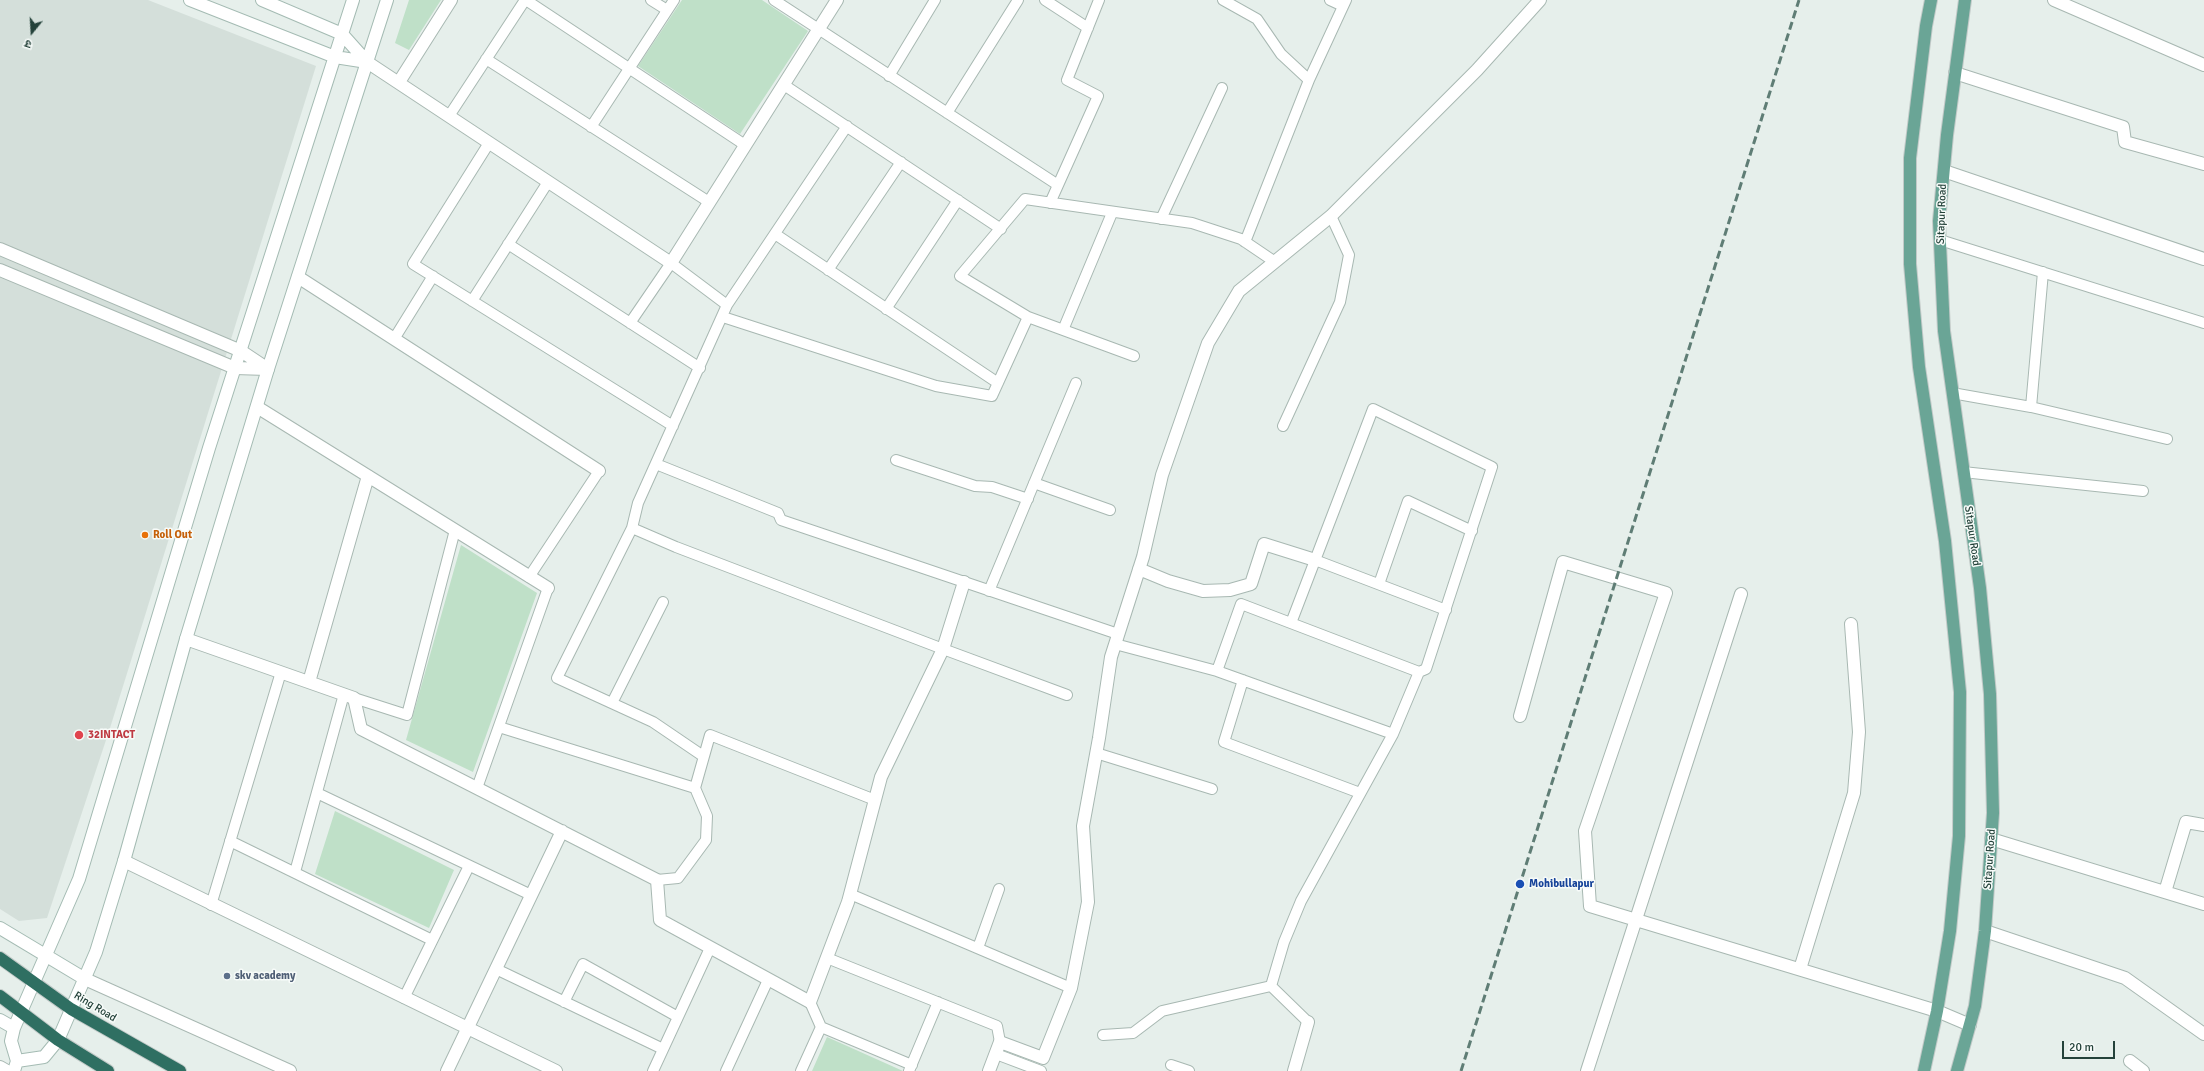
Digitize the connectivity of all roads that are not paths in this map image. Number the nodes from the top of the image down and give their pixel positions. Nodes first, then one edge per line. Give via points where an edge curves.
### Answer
1 (190, 0) edge
2 (262, 0) edge
3 (353, 0) edge
4 (387, 0) edge
5 (451, 0) edge
6 (526, 0) edge
7 (651, 0) edge
8 (674, 0) edge
9 (774, 0) edge
10 (837, 0) edge
11 (935, 0) edge
12 (1018, 0) edge
13 (1045, 0) edge
14 (1098, 0) edge
15 (1223, 0) edge
16 (1330, 0) edge
17 (1540, 0) edge
18 (1931, 0) edge
19 (1965, 0) edge
20 (2054, 0) edge
21 (1344, 3) edge
22 (1238, 4) edge
23 (667, 10) junction
24 (1088, 28) junction
25 (818, 30) junction
26 (342, 34) junction
27 (335, 57) junction
28 (486, 59) junction
29 (367, 62) junction
30 (2204, 65) edge
31 (629, 68) junction
32 (1955, 73) junction
33 (889, 76) junction
34 (1309, 80) junction
35 (399, 82) junction
36 (784, 84) junction
37 (1222, 88) dead end
38 (947, 113) junction
39 (449, 116) junction
40 (847, 126) junction
41 (591, 127) junction
42 (490, 143) junction
43 (745, 145) junction
44 (900, 162) junction
45 (2204, 164) edge
46 (1944, 171) junction
47 (548, 182) junction
48 (1058, 185) junction
49 (958, 200) junction
50 (709, 202) junction
51 (1050, 203) junction
52 (1112, 213) junction
53 (1332, 216) junction
54 (1161, 219) junction
55 (1002, 229) junction
56 (775, 234) junction
57 (1940, 240) junction
58 (1245, 242) junction
59 (508, 244) junction
60 (0, 249) edge
61 (2204, 259) edge
62 (1275, 262) junction
63 (671, 263) junction
64 (0, 270) edge
65 (828, 270) junction
66 (2043, 272) junction
67 (433, 276) junction
68 (298, 277) junction
69 (472, 301) junction
70 (727, 305) junction
71 (886, 309) junction
72 (724, 317) junction
73 (1028, 317) junction
74 (630, 323) junction
75 (2204, 323) edge
76 (1063, 330) junction
77 (394, 338) junction
78 (241, 351) junction
79 (1134, 356) dead end
80 (235, 368) junction
81 (700, 368) junction
82 (268, 369) junction
83 (998, 383) junction
84 (1076, 383) dead end
85 (1952, 393) junction
86 (257, 406) junction
87 (2031, 407) junction
88 (673, 426) junction
89 (1282, 426) dead end
90 (2167, 439) dead end
91 (896, 460) dead end
92 (656, 464) junction
93 (599, 470) joint
94 (1963, 472) junction
95 (368, 476) junction
96 (1034, 483) junction
97 (2143, 491) dead end
98 (1028, 499) junction
99 (1110, 510) dead end
100 (632, 528) junction
101 (455, 530) junction
102 (1472, 531) junction
103 (1315, 560) junction
104 (1139, 569) junction
105 (529, 577) junction
106 (964, 582) junction
107 (1379, 584) junction
108 (548, 588) joint
109 (989, 590) junction
110 (1741, 594) dead end
111 (663, 602) dead end
112 (1446, 610) junction
113 (1290, 623) junction
114 (1851, 624) dead end
115 (186, 639) junction
116 (1116, 639) junction
117 (943, 649) junction
118 (1217, 671) junction
119 (281, 672) junction
120 (1419, 672) junction
121 (1243, 680) junction
122 (309, 682) junction
123 (1067, 695) dead end
124 (349, 696) junction
125 (612, 703) junction
126 (1520, 716) dead end
127 (499, 727) junction
128 (1393, 734) junction
129 (1096, 753) junction
130 (703, 756) junction
131 (477, 788) junction
132 (695, 788) junction
133 (1212, 789) dead end
134 (317, 793) junction
135 (1360, 793) junction
136 (875, 800) junction
137 (2204, 825) edge
138 (562, 831) junction
139 (1991, 839) junction
140 (230, 841) junction
141 (124, 862) junction
142 (469, 866) junction
143 (295, 872) junction
144 (657, 880) junction
145 (999, 889) dead end
146 (2166, 892) junction
147 (850, 894) junction
148 (531, 895) junction
149 (2204, 904) edge
150 (212, 905) junction
151 (1637, 920) junction
152 (0, 928) edge
153 (1985, 932) junction
154 (432, 940) junction
155 (710, 948) junction
156 (978, 948) junction
157 (45, 956) junction
158 (0, 958) edge
159 (827, 958) junction
160 (496, 969) junction
161 (1800, 969) junction
162 (85, 979) junction
163 (768, 980) junction
164 (34, 981) junction
165 (1271, 986) junction
166 (1071, 988) junction
167 (0, 996) edge
168 (404, 998) junction
169 (564, 1002) junction
170 (810, 1002) junction
171 (938, 1002) junction
172 (71, 1009) junction
173 (20, 1011) junction
174 (1937, 1011) junction
175 (678, 1017) junction
176 (0, 1020) edge
177 (1308, 1022) joint
178 (1970, 1025) junction
179 (821, 1027) junction
180 (14, 1028) junction
181 (467, 1028) junction
182 (2204, 1034) edge
183 (1103, 1035) dead end
184 (58, 1040) junction
185 (998, 1048) junction
186 (663, 1049) junction
187 (2130, 1061) dead end
188 (1171, 1065) dead end
189 (16, 1066) edge
190 (0, 1067) edge
191 (910, 1068) edge
192 (7, 1071) edge
193 (108, 1071) edge
194 (180, 1071) edge
195 (290, 1071) edge
196 (447, 1071) edge
197 (556, 1071) edge
198 (653, 1071) edge
199 (726, 1071) edge
200 (801, 1071) edge
201 (989, 1071) edge
202 (1041, 1071) edge
203 (1189, 1071) edge
204 (1294, 1071) edge
205 (1587, 1071) edge
206 (1924, 1071) edge
207 (1957, 1071) edge
208 (2143, 1071) edge

1 - 27 street
2 - 26 street
3 - 26 street
4 - 29 street
5 - 35 street
6 - 28 lane
6 - 31 lane
7 - 23 lane
8 - 23 lane
9 - 25 lane
10 - 25 street
11 - 33 lane
12 - 38 lane
13 - 24 lane
14 - 24 lane
15 - 22 lane
16 - 21 lane
17 - 53 street via 1477,70
18 - 174 main road via 1910,158 1910,264 1919,367 1945,541 1960,692 1959,836 1950,931
19 - 32 main road, Sitapur Road
20 - 30 street
21 - 34 lane
22 - 34 lane via 1257,19 1281,54
23 - 31 lane
24 - 48 lane via 1067,80 1098,96
25 - 33 lane
25 - 36 street
26 - 27 street
26 - 29 street
27 - 29 street
27 - 78 street
28 - 39 lane
28 - 41 lane
29 - 35 street
29 - 68 street
31 - 41 lane
31 - 43 lane
32 - 45 street via 2123,127 2125,142
32 - 46 main road, Sitapur Road
33 - 38 lane
34 - 58 lane
35 - 39 street
36 - 40 lane
36 - 43 street
37 - 54 lane
38 - 48 lane
39 - 42 street
40 - 44 lane
40 - 56 lane
41 - 50 lane
42 - 47 street
42 - 67 lane via 413,264
43 - 50 street
44 - 49 lane
44 - 65 lane
46 - 57 main road, Sitapur Road via 1939,221
46 - 61 street
47 - 59 lane
47 - 63 street
48 - 51 lane
49 - 55 lane
49 - 71 lane
50 - 63 street
51 - 52 lane
51 - 55 lane via 1025,199
52 - 54 lane
52 - 76 lane
53 - 62 street
53 - 89 lane via 1349,255 1340,302
54 - 58 lane via 1192,223
55 - 73 lane via 960,276
56 - 65 lane
56 - 70 lane
57 - 66 lane
57 - 85 main road, Sitapur Road via 1944,332
58 - 62 lane
59 - 69 lane
59 - 74 lane
60 - 78 street
62 - 104 street via 1239,291 1208,343 1162,475
63 - 70 lane
63 - 74 lane
64 - 80 street
65 - 71 lane
66 - 75 lane
66 - 87 lane
67 - 69 lane
67 - 77 lane
68 - 77 street
68 - 82 street
69 - 88 lane
70 - 72 lane
71 - 83 lane
72 - 81 lane
72 - 83 lane via 936,386 992,396
73 - 76 lane
73 - 83 lane
74 - 81 lane
76 - 79 lane
77 - 93 street
78 - 80 street
78 - 82 street
80 - 82 street
80 - 157 street via 79,879
81 - 88 lane
82 - 86 street
84 - 96 lane
85 - 87 lane
85 - 94 main road, Sitapur Road
86 - 95 street
86 - 115 street
87 - 90 lane
88 - 92 lane
91 - 98 lane via 975,486 992,487
92 - 100 lane via 638,503
92 - 106 lane via 778,513 781,520
93 - 105 lane
94 - 97 lane
94 - 139 main road, Sitapur Road via 1980,588 1990,694 1993,813
95 - 101 street
95 - 122 street
96 - 98 lane
96 - 99 lane
98 - 109 lane
100 - 117 lane
100 - 125 lane via 557,678
101 - 105 street
101 - 124 lane via 407,715
102 - 103 lane via 1492,467 1373,409
102 - 107 lane via 1408,501
102 - 112 lane
103 - 104 street via 1264,544 1251,584 1230,590 1203,590 1168,581
103 - 107 lane
103 - 113 lane
104 - 116 street
105 - 108 street
106 - 109 lane
106 - 117 street
107 - 112 lane
108 - 127 lane
109 - 116 lane
110 - 151 street
111 - 125 lane
112 - 120 lane via 1426,669
113 - 118 lane via 1241,604
113 - 120 lane
114 - 161 street via 1858,732 1854,793
115 - 119 street
115 - 141 street
116 - 118 lane
116 - 129 street
117 - 123 lane
117 - 136 street via 881,777
118 - 121 lane
119 - 122 street
119 - 140 lane
120 - 128 lane
121 - 128 lane
121 - 135 lane via 1224,742
122 - 124 street
124 - 131 street via 361,729
124 - 134 lane
125 - 130 lane via 653,722
126 - 151 street via 1563,562 1666,593 1585,831 1590,906
127 - 131 lane
127 - 132 lane
128 - 135 lane
129 - 133 lane
129 - 166 street via 1083,826 1088,902
130 - 132 lane
130 - 136 lane via 710,735
131 - 138 street
132 - 144 lane via 707,816 706,840 678,878
134 - 142 lane
134 - 143 lane
135 - 165 lane via 1300,901
136 - 147 street
137 - 146 street via 2186,822
138 - 144 street
138 - 148 street
139 - 146 street
139 - 153 main road, Sitapur Road
140 - 143 lane
140 - 150 lane
141 - 150 street
141 - 162 street
142 - 148 lane
142 - 154 lane
143 - 154 lane
144 - 155 street via 660,920
145 - 156 lane
146 - 149 street
147 - 156 lane
147 - 159 street
148 - 160 street
150 - 168 street
151 - 161 street
151 - 205 street
152 - 157 street
153 - 178 main road, Sitapur Road
153 - 182 street via 2125,978
154 - 168 lane
155 - 163 street
155 - 175 lane
156 - 166 lane
157 - 162 street
157 - 164 street
158 - 164 highway, Ring Road
159 - 170 street
159 - 171 lane
160 - 169 lane
160 - 181 street
161 - 174 street
162 - 172 street
162 - 195 street
163 - 170 street
163 - 199 lane
164 - 172 highway, Ring Road
164 - 173 street
165 - 177 lane
165 - 183 lane via 1162,1011 1133,1033
166 - 185 street via 1043,1058
167 - 173 highway
168 - 181 street
169 - 175 lane via 583,964
169 - 186 lane
170 - 179 lane
171 - 185 lane via 997,1026
171 - 191 lane
172 - 184 street
172 - 194 highway, Ring Road
173 - 180 street
173 - 184 highway
174 - 178 street
174 - 206 main road
175 - 186 lane
176 - 180 street
177 - 204 street
178 - 207 main road, Sitapur Road
179 - 191 lane
179 - 200 lane
180 - 189 street via 11,1041
181 - 196 street
181 - 197 street
184 - 189 street via 44,1058
184 - 193 highway
185 - 201 street
185 - 202 lane
186 - 198 lane
187 - 208 street
188 - 203 lane
190 - 192 street

